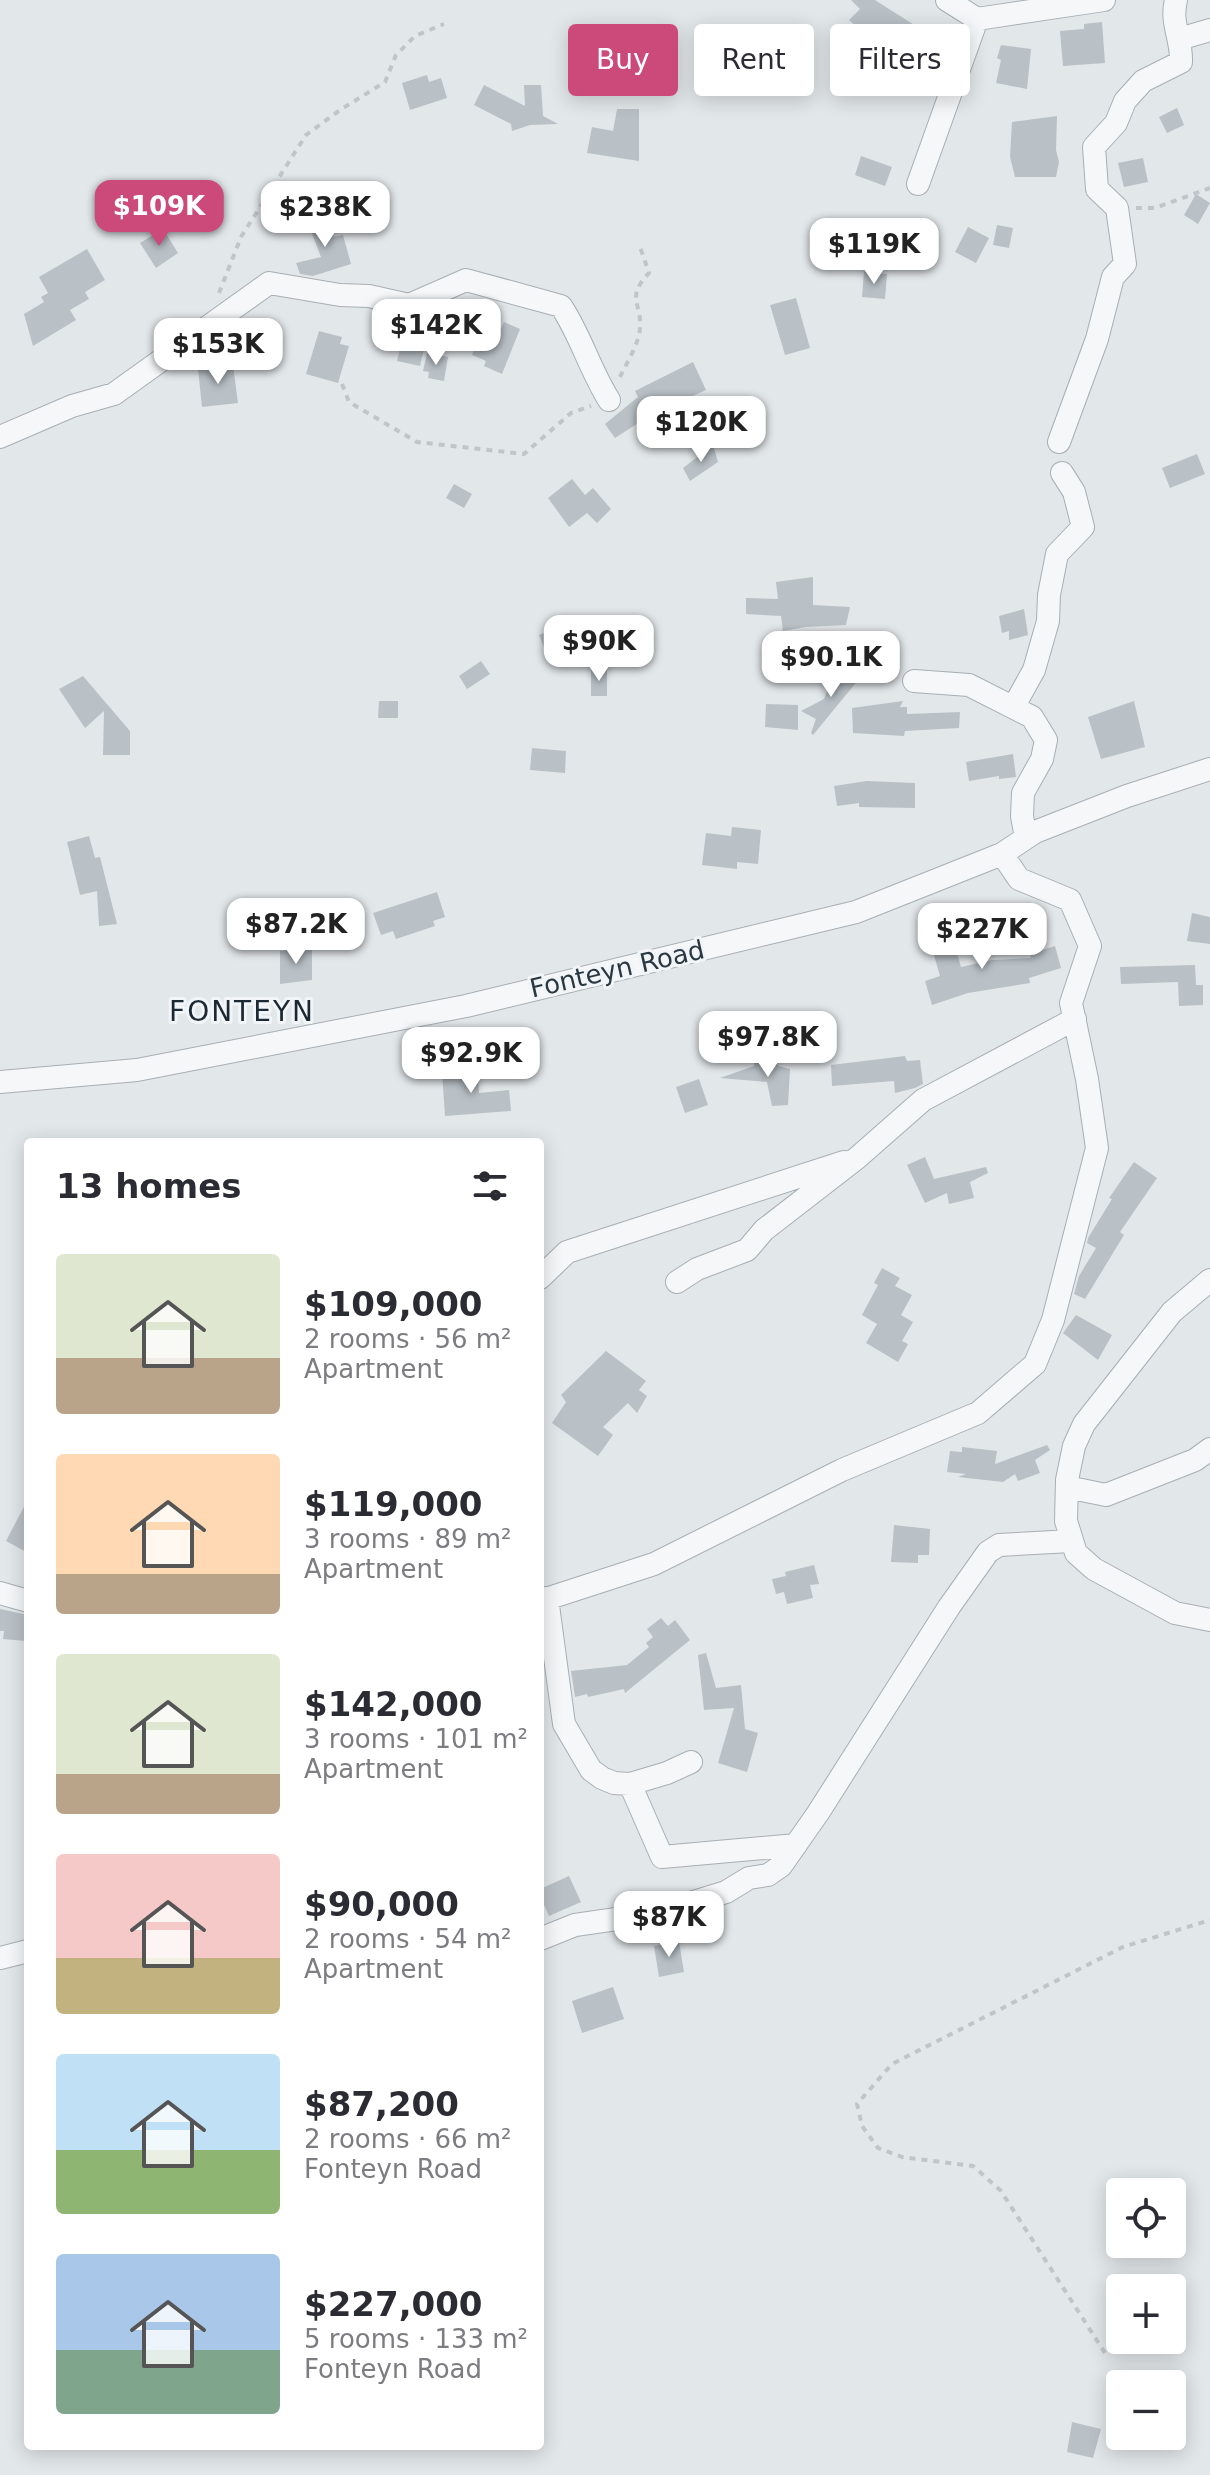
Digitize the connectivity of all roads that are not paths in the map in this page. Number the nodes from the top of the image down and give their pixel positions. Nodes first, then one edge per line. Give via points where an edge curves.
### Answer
1 (947, 0) edge
2 (1104, 0) edge
3 (1176, 0) edge
4 (977, 19) junction
5 (1210, 30) edge
6 (1179, 39) junction
7 (918, 184) dead end
8 (609, 400) road end
9 (0, 437) edge
10 (1059, 442) dead end
11 (1062, 473) dead end
12 (914, 681) dead end
13 (1014, 706) junction
14 (1210, 769) edge
15 (1026, 838) junction
16 (1002, 854) junction
17 (1075, 1019) junction
18 (0, 1082) edge
19 (857, 1158) junction
20 (567, 1252) junction
21 (544, 1255) edge
22 (544, 1274) edge
23 (1210, 1280) edge
24 (677, 1282) dead end
25 (1210, 1449) edge
26 (1067, 1487) junction
27 (1071, 1541) junction
28 (0, 1593) edge
29 (544, 1599) edge
30 (24, 1600) edge
31 (544, 1605) edge
32 (1210, 1620) edge
33 (691, 1762) dead end
34 (630, 1784) junction
35 (796, 1845) junction
36 (544, 1937) edge
37 (24, 1952) edge
38 (0, 1958) edge

1 - 4 street
2 - 4 street
3 - 6 street via 1172,18
4 - 7 street
5 - 6 street
6 - 10 street via 1181,62 1143,81 1094,147 1097,189 1117,208 1125,264 1113,277 1097,339
8 - 9 street via 561,306 466,280 409,305 269,283 114,394
11 - 13 street via 1074,492 1083,527 1057,554 1048,621 1034,670
12 - 13 street via 969,685
13 - 15 street via 1032,717 1046,740 1023,793
14 - 15 street, Fonteyn Road
15 - 16 street, Fonteyn Road
16 - 17 street via 1019,879 1070,900 1090,946 1071,1003
16 - 18 street, Fonteyn Road via 856,912 466,1006 137,1070
17 - 19 street via 923,1100
17 - 29 street via 1097,1148 1057,1306 1035,1364 978,1413 842,1470 654,1564
19 - 20 street
19 - 24 street via 764,1230 747,1250
20 - 21 street
20 - 22 street
23 - 26 street via 1172,1312 1084,1424
25 - 26 street via 1106,1495
26 - 27 street
27 - 32 street via 1094,1569 1175,1613
27 - 35 street via 999,1545 988,1552
28 - 30 street
31 - 34 street via 564,1724 591,1770 614,1783
33 - 34 street
34 - 35 street via 662,1857
35 - 36 street via 768,1875 749,1878 726,1892 658,1913 575,1925
37 - 38 street

